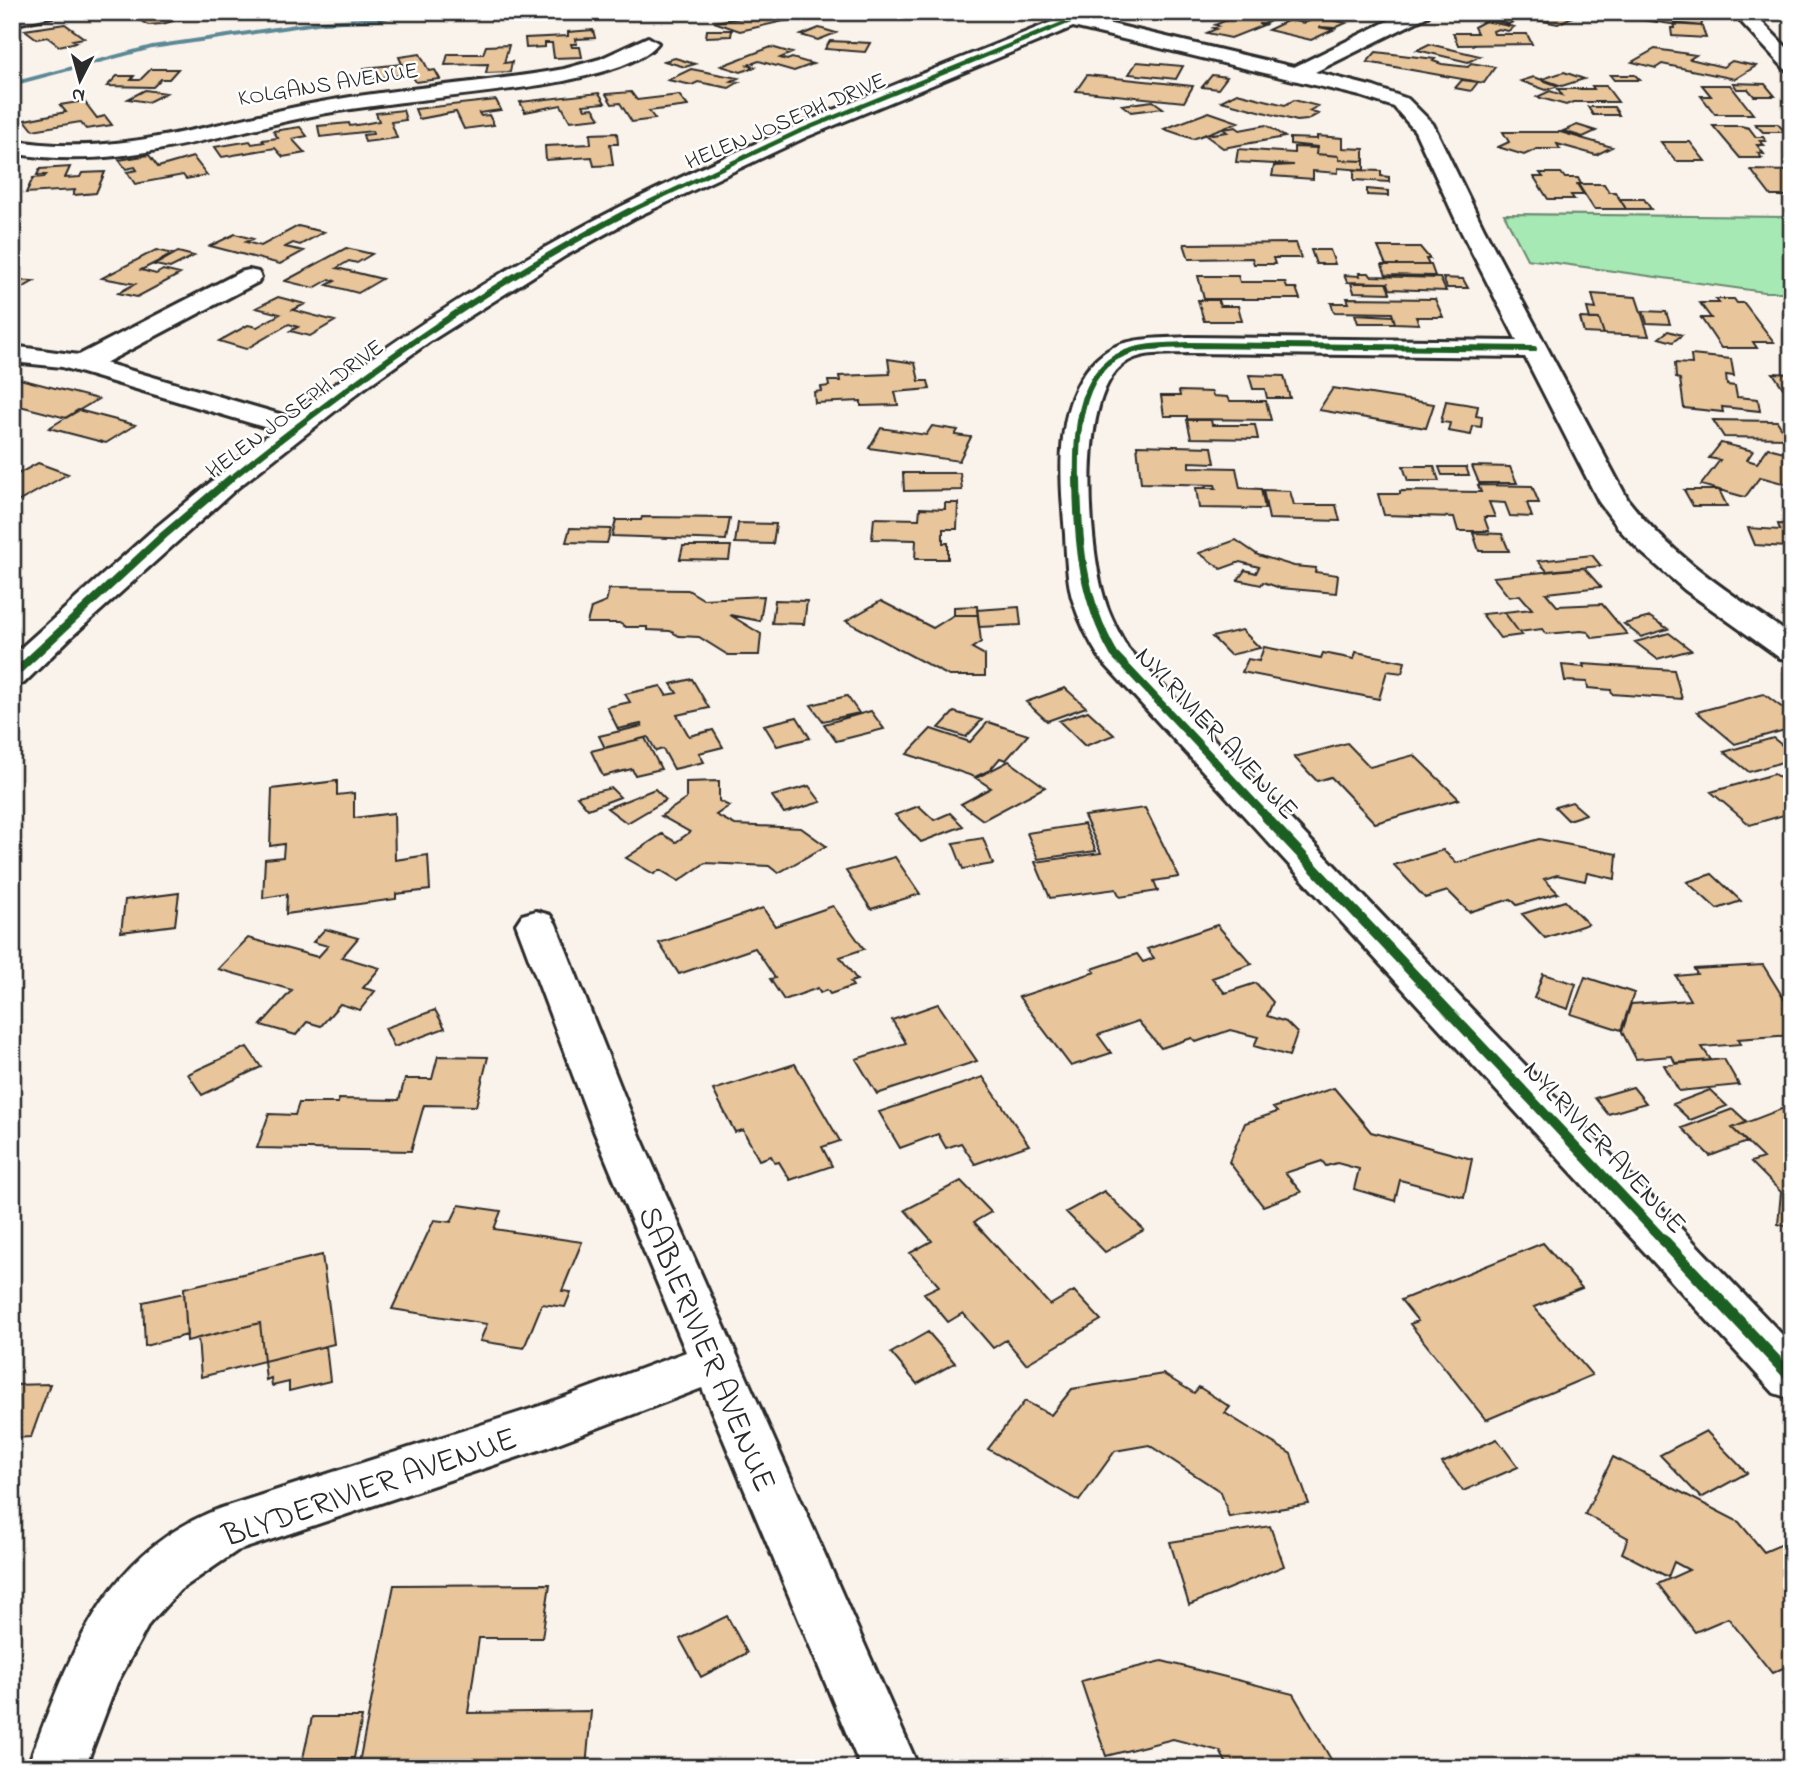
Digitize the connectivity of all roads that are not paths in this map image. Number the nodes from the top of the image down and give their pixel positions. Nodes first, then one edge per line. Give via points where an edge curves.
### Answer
1 (46, 12) edge
2 (1042, 12) edge
3 (1421, 12) edge
4 (1741, 12) edge
5 (1082, 16) edge
6 (12, 19) edge
7 (648, 43) dead end
8 (1792, 65) edge
9 (1294, 75) junction
10 (12, 146) edge
11 (249, 277) dead end
12 (1534, 349) junction
13 (12, 354) edge
14 (82, 365) junction
15 (296, 428) junction
16 (1792, 651) edge
17 (12, 676) edge
18 (536, 924) dead end
19 (715, 1362) junction
20 (1792, 1378) edge
21 (56, 1768) edge
22 (890, 1768) edge

1 - 6 street
2 - 5 street
3 - 9 street
4 - 8 street
5 - 9 street
5 - 15 street, HELEN JOSEPH DRIVE via 783,140 624,214 480,299
7 - 10 street, KOLGANS AVENUE via 611,63 563,77 324,107 119,150 65,153
9 - 12 street via 1367,91 1410,110 1425,130
11 - 14 street
12 - 16 street via 1629,524 1654,551
12 - 20 street, NYLRIVIER AVENUE via 1188,345 1144,348 1116,357 1100,370 1080,414 1076,439 1088,601 1114,654
13 - 14 street
14 - 15 street
15 - 17 street, HELEN JOSEPH DRIVE via 138,558
18 - 19 street, SABIERIVIER AVENUE via 616,1131
19 - 21 street, BLYDERIVIER AVENUE via 545,1426 221,1532 176,1560 142,1590 117,1627
19 - 22 street, SABIERIVIER AVENUE

